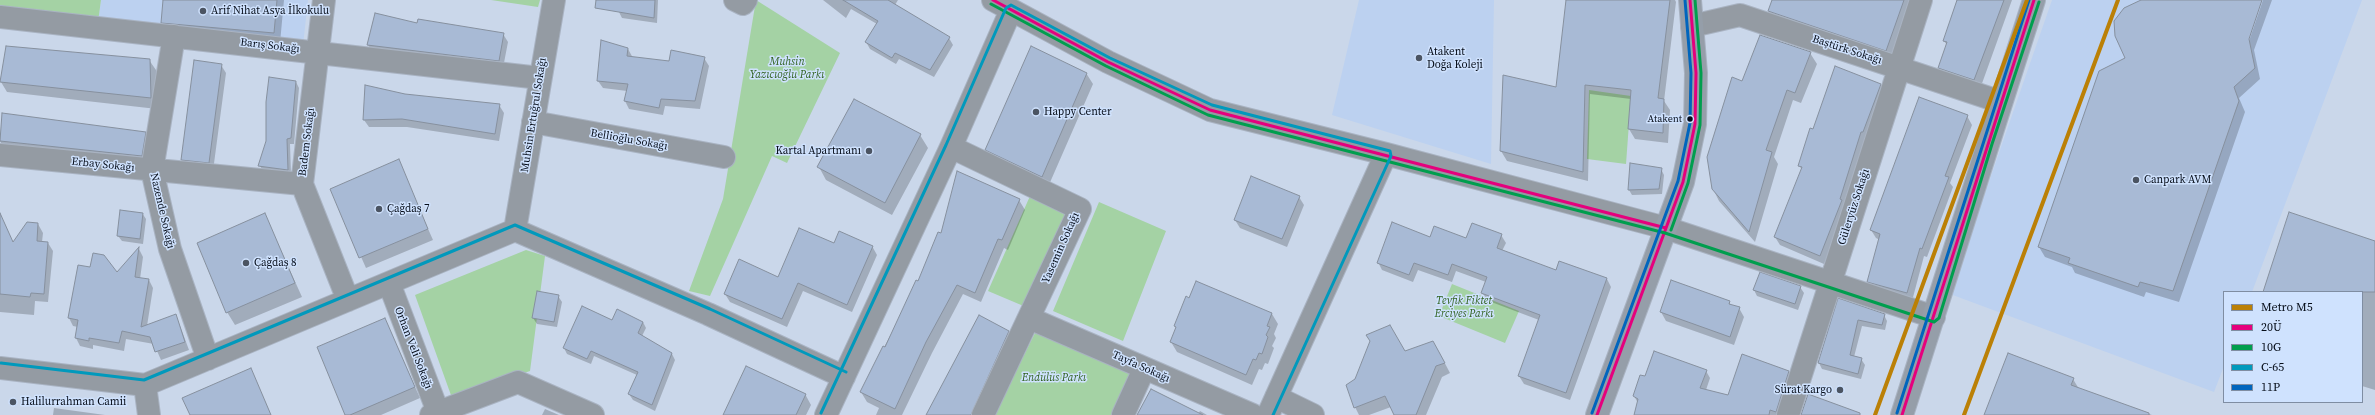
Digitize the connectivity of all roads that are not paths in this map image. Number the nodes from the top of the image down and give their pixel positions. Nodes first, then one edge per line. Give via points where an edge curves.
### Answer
1 (324, 0) edge
2 (554, 0) edge
3 (735, 0) edge
4 (746, 0) edge
5 (1690, 0) edge
6 (1921, 0) edge
7 (2034, 0) edge
8 (1002, 5) edge
9 (1742, 8) edge
10 (0, 17) edge
11 (1692, 26) junction
12 (174, 36) junction
13 (318, 52) junction
14 (1900, 67) junction
15 (540, 78) junction
16 (2001, 102) junction
17 (533, 122) junction
18 (951, 147) junction
19 (1386, 154) junction
20 (0, 155) edge
21 (724, 157) dead end
22 (152, 170) junction
23 (302, 184) junction
24 (1666, 228) junction
25 (515, 230) junction
26 (389, 283) junction
27 (1829, 283) junction
28 (348, 300) junction
29 (1934, 317) junction
30 (1029, 318) junction
31 (208, 359) junction
32 (0, 368) edge
33 (1144, 368) junction
34 (844, 377) junction
35 (145, 385) junction
36 (1272, 406) edge
37 (447, 412) edge
38 (149, 415) edge
39 (593, 415) edge
40 (826, 415) edge
41 (983, 415) edge
42 (1123, 415) edge
43 (1253, 415) edge
44 (1313, 415) edge
45 (1597, 415) edge
46 (1788, 415) edge
47 (1902, 415) edge

1 - 13 street, Badem Sokağı
2 - 15 street, Muhsin Ertuğrul Sokağı
3 - 4 street via 743,4
5 - 11 main road
6 - 14 street, Güleryüz Sokağı
7 - 16 main road
8 - 18 street
8 - 19 street via 1108,62 1210,110
9 - 11 street, Baştürk Sokağı
9 - 14 street, Baştürk Sokağı
10 - 12 street, Barış Sokağı
11 - 24 main road via 1696,73 1696,124 1683,182
12 - 13 street, Barış Sokağı
12 - 22 street, Nazende Sokağı
13 - 15 street, Barış Sokağı
13 - 23 street, Badem Sokağı
14 - 16 street, Baştürk Sokağı
14 - 27 street, Güleryüz Sokağı
15 - 17 street, Muhsin Ertuğrul Sokağı
16 - 29 main road
17 - 21 street, Bellioğlu Sokağı
17 - 25 street, Muhsin Ertuğrul Sokağı
18 - 30 street, Yasemin Sokağı via 1080,209
18 - 34 street
19 - 24 street
19 - 36 street
20 - 22 street, Erbay Sokağı
22 - 23 street, Erbay Sokağı
22 - 31 street, Nazende Sokağı via 170,249
23 - 28 street, Badem Sokağı
24 - 27 street
24 - 45 main road
25 - 26 street
25 - 34 street via 708,314
26 - 28 street
26 - 37 street, Orhan Veli Sokağı
27 - 29 street
27 - 46 street, Güleryüz Sokağı
28 - 31 street
29 - 47 main road
30 - 33 street, Tayfa Sokağı
30 - 41 street, Yasemin Sokağı
31 - 35 street
32 - 35 street
33 - 42 street
33 - 43 street, Tayfa Sokağı
34 - 40 street
35 - 38 street
36 - 44 street
37 - 39 street via 518,382

